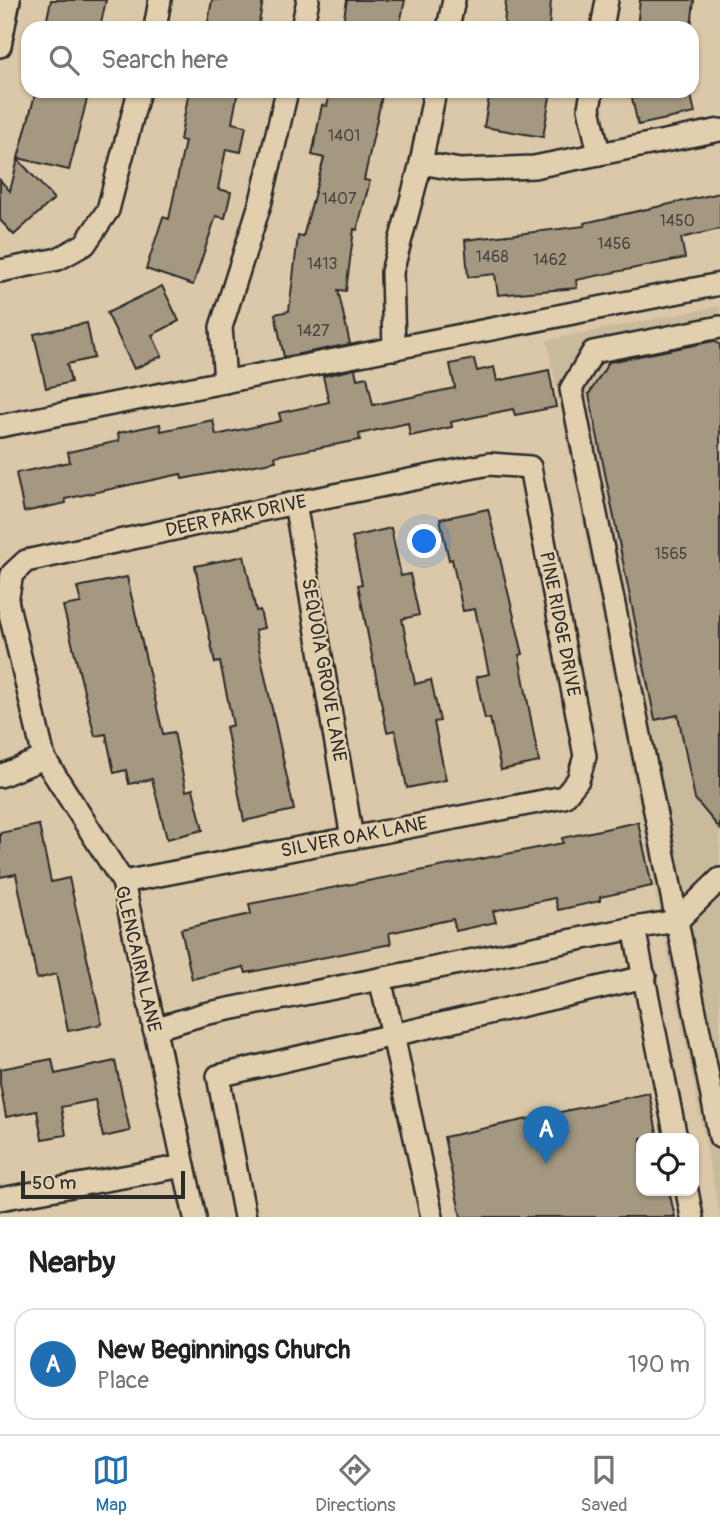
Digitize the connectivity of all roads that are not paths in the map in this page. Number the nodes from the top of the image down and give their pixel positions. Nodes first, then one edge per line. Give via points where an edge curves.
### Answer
1 (9, 0) edge
2 (160, 0) edge
3 (308, 0) edge
4 (454, 0) edge
5 (607, 0) edge
6 (156, 21) edge
7 (304, 21) edge
8 (450, 21) edge
9 (603, 21) edge
10 (0, 46) edge
11 (137, 98) edge
12 (285, 98) edge
13 (435, 98) edge
14 (591, 98) edge
15 (720, 130) edge
16 (599, 154) junction
17 (421, 163) junction
18 (0, 271) edge
19 (720, 284) edge
20 (720, 327) edge
21 (394, 349) junction
22 (225, 382) junction
23 (0, 426) edge
24 (530, 467) joint
25 (295, 503) junction
26 (26, 561) joint
27 (44, 758) junction
28 (0, 776) edge
29 (578, 780) joint
30 (352, 838) junction
31 (720, 879) edge
32 (123, 882) junction
33 (677, 921) junction
34 (634, 928) junction
35 (645, 977) junction
36 (380, 979) junction
37 (155, 1029) junction
38 (393, 1035) junction
39 (675, 1133) edge
40 (720, 1137) edge
41 (184, 1166) junction
42 (688, 1196) edge
43 (0, 1199) edge
44 (195, 1217) edge
45 (245, 1217) edge
46 (432, 1217) edge
47 (692, 1217) edge

1 - 10 street
2 - 6 street
3 - 7 street
4 - 8 street
5 - 9 street
11 - 18 street via 108,210 85,244 58,259
12 - 22 street via 261,201 221,327
13 - 17 street
14 - 16 street
15 - 16 street
16 - 17 street via 534,167 460,170
17 - 21 street via 392,272
19 - 21 street
20 - 33 street via 593,352 571,389
21 - 22 street
22 - 23 street
24 - 25 street, DEER PARK DRIVE via 489,464
24 - 29 street, PINE RIDGE DRIVE via 585,756
25 - 26 street, DEER PARK DRIVE
25 - 30 street, SEQUOIA GROVE LANE
26 - 27 street, GLENCAIRN LANE via 12,574 6,601
27 - 28 street
27 - 32 street, GLENCAIRN LANE
29 - 30 street, SILVER OAK LANE via 565,797
30 - 32 street, SILVER OAK LANE
31 - 33 street
32 - 37 street, GLENCAIRN LANE
33 - 34 street
33 - 40 street
34 - 35 street
34 - 36 street
35 - 38 street
35 - 39 street
36 - 37 street via 204,1014
36 - 38 street
37 - 41 street, GLENCAIRN LANE
38 - 45 street via 218,1076
38 - 46 street
41 - 43 street
41 - 44 street, GLENCAIRN LANE
42 - 47 street

